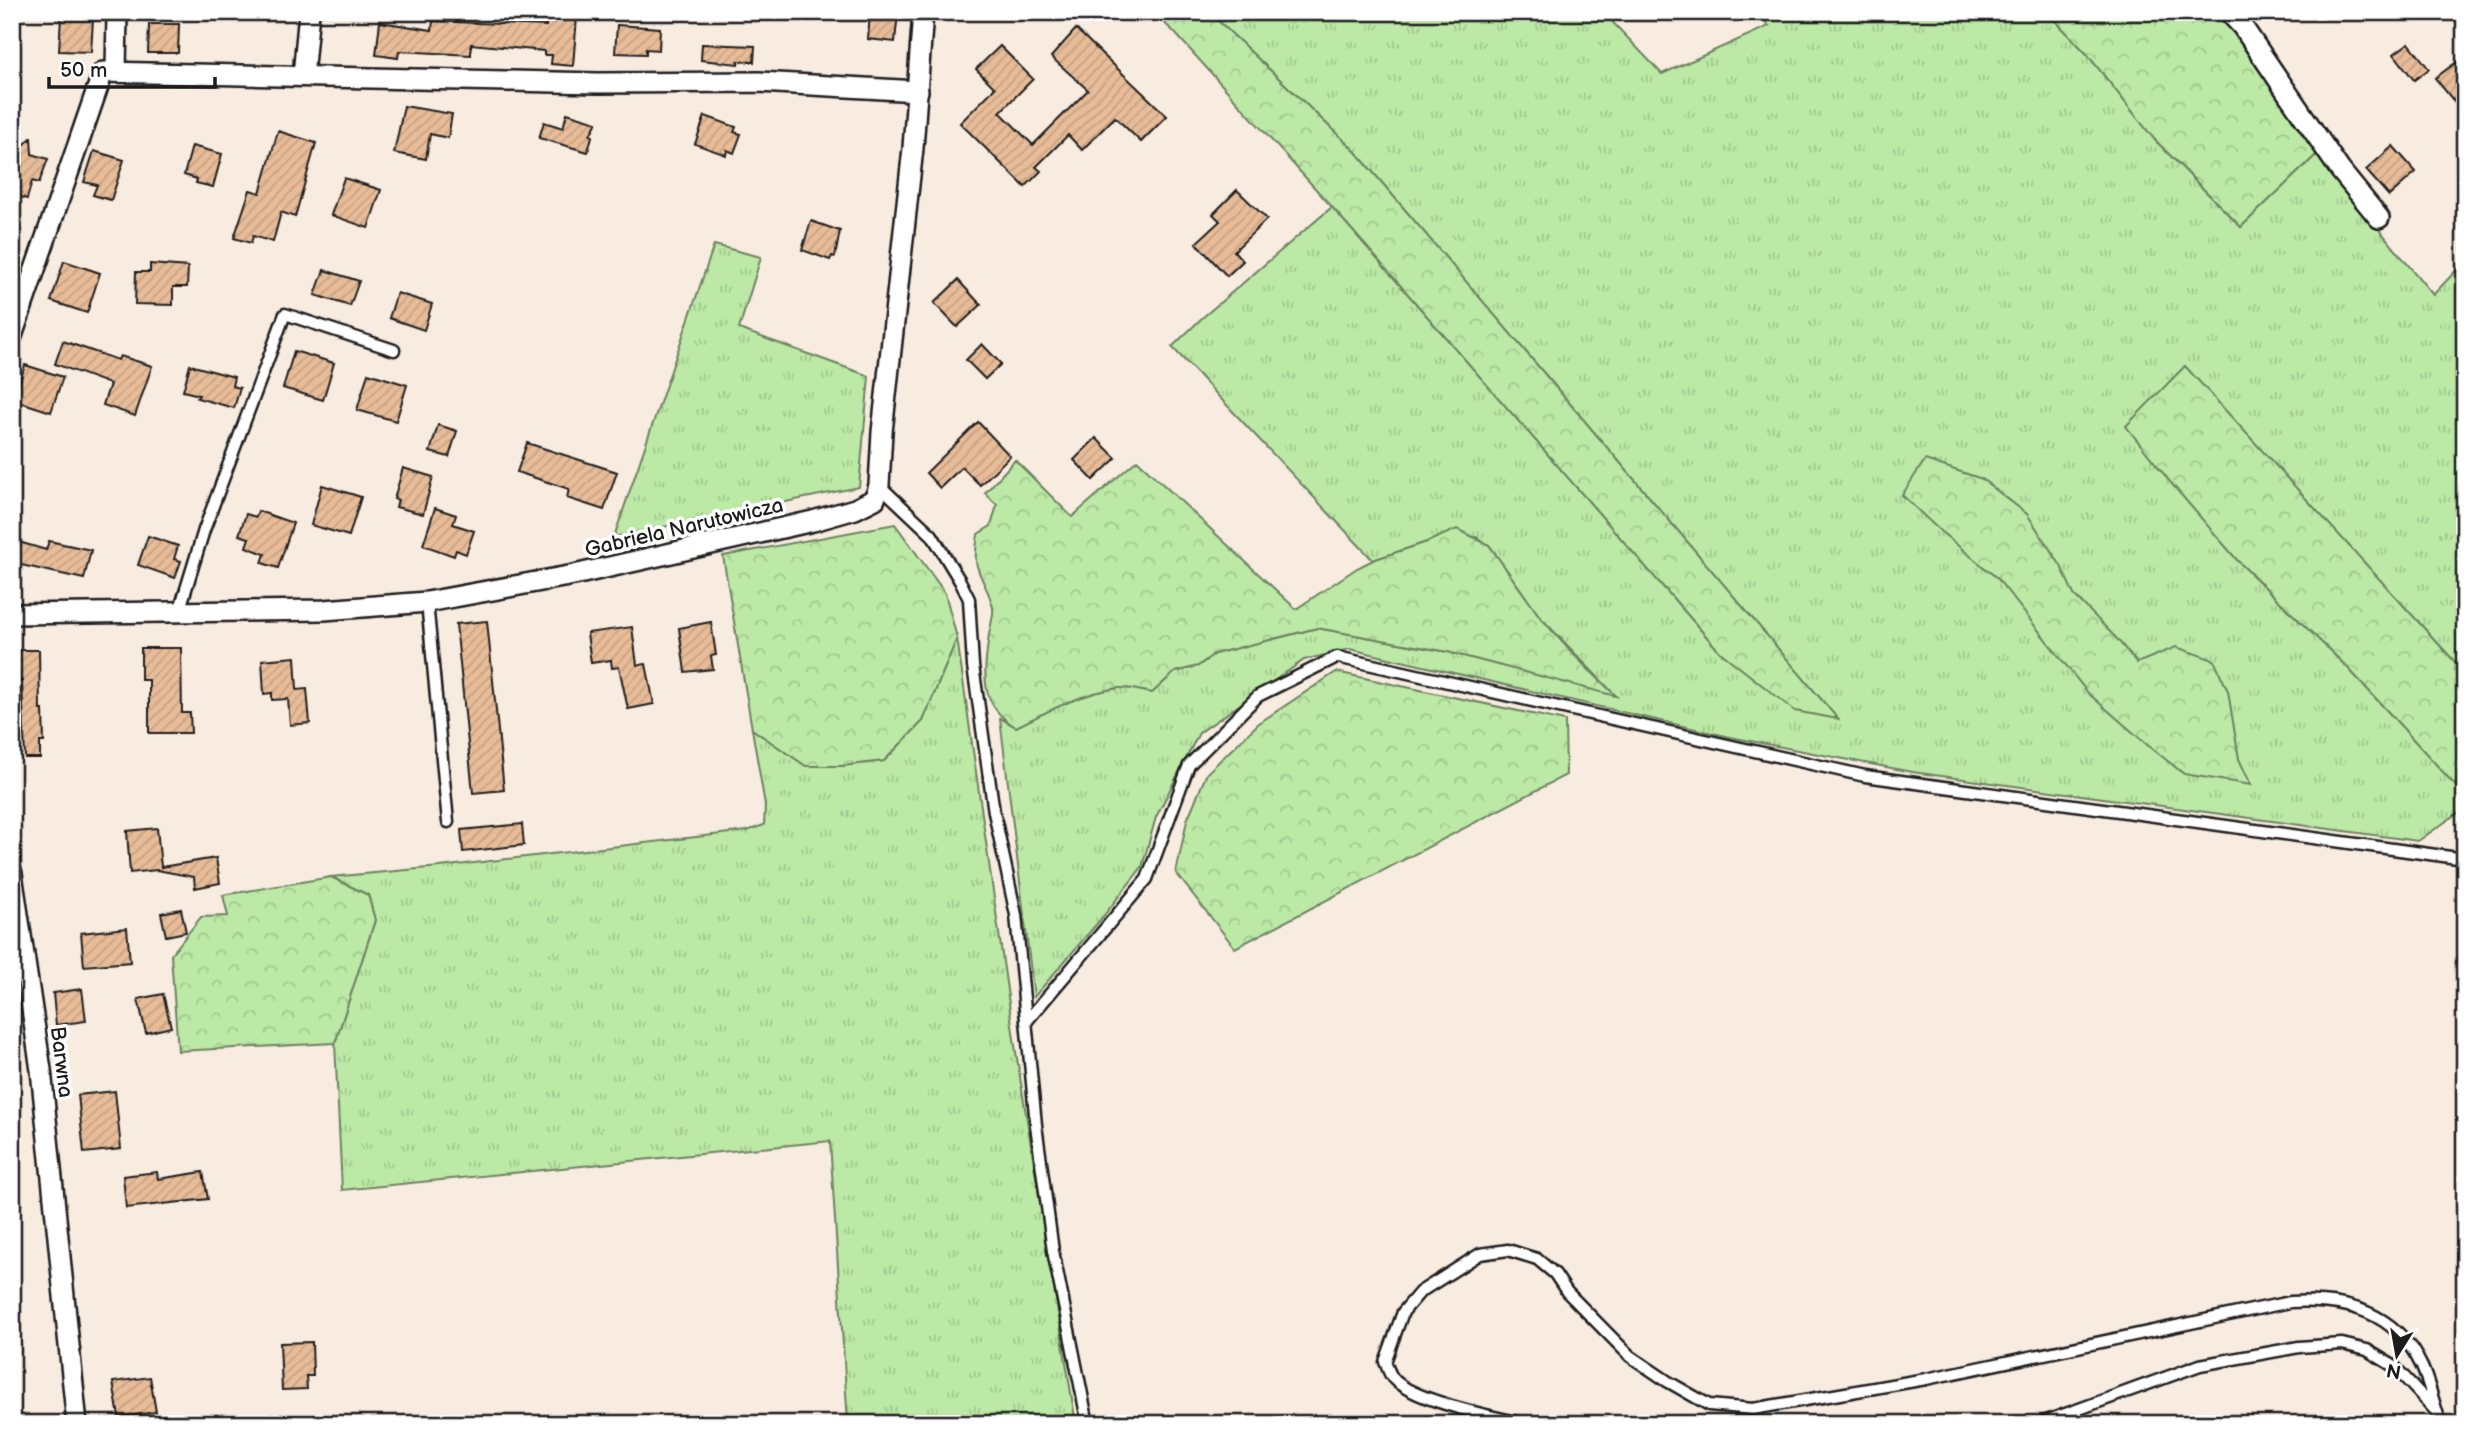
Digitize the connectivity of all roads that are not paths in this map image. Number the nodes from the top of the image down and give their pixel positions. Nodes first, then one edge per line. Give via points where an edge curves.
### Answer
1 (117, 12) edge
2 (309, 12) edge
3 (923, 12) edge
4 (2229, 12) edge
5 (116, 72) junction
6 (303, 76) junction
7 (918, 91) junction
8 (2379, 218) dead end
9 (12, 337) edge
10 (394, 350) dead end
11 (879, 485) junction
12 (426, 602) junction
13 (179, 612) junction
14 (12, 614) edge
15 (448, 822) dead end
16 (2465, 859) edge
17 (12, 874) edge
18 (1026, 1022) junction
19 (2437, 1413) junction
20 (77, 1424) edge
21 (1088, 1424) edge
22 (1526, 1424) edge
23 (2038, 1424) edge
24 (2441, 1424) edge

1 - 5 street
2 - 6 street
3 - 7 street
4 - 8 street
5 - 6 street
5 - 9 street via 103,72
6 - 7 street via 759,82
7 - 11 street
10 - 13 lane via 285,314 204,530
11 - 12 street, Gabriela Narutowicza via 875,499 813,521 574,575
11 - 18 lane via 932,534 969,600 973,666 994,812 1016,915
12 - 13 street, Gabriela Narutowicza via 324,610
12 - 15 lane
13 - 14 street, Gabriela Narutowicza
16 - 18 lane via 1866,776 1337,657 1258,696 1189,765 1147,878
17 - 20 street, Barwna via 41,1070
18 - 21 lane via 1054,1251
19 - 22 lane via 2421,1366 2399,1332 2378,1316 2319,1300 2290,1302 1926,1379 1753,1409 1709,1405 1630,1356 1537,1259 1508,1250 1480,1254 1420,1292 1403,1312 1385,1362 1392,1379 1416,1393
19 - 23 lane via 2395,1367 2367,1350 2342,1344 2200,1365
19 - 24 lane

